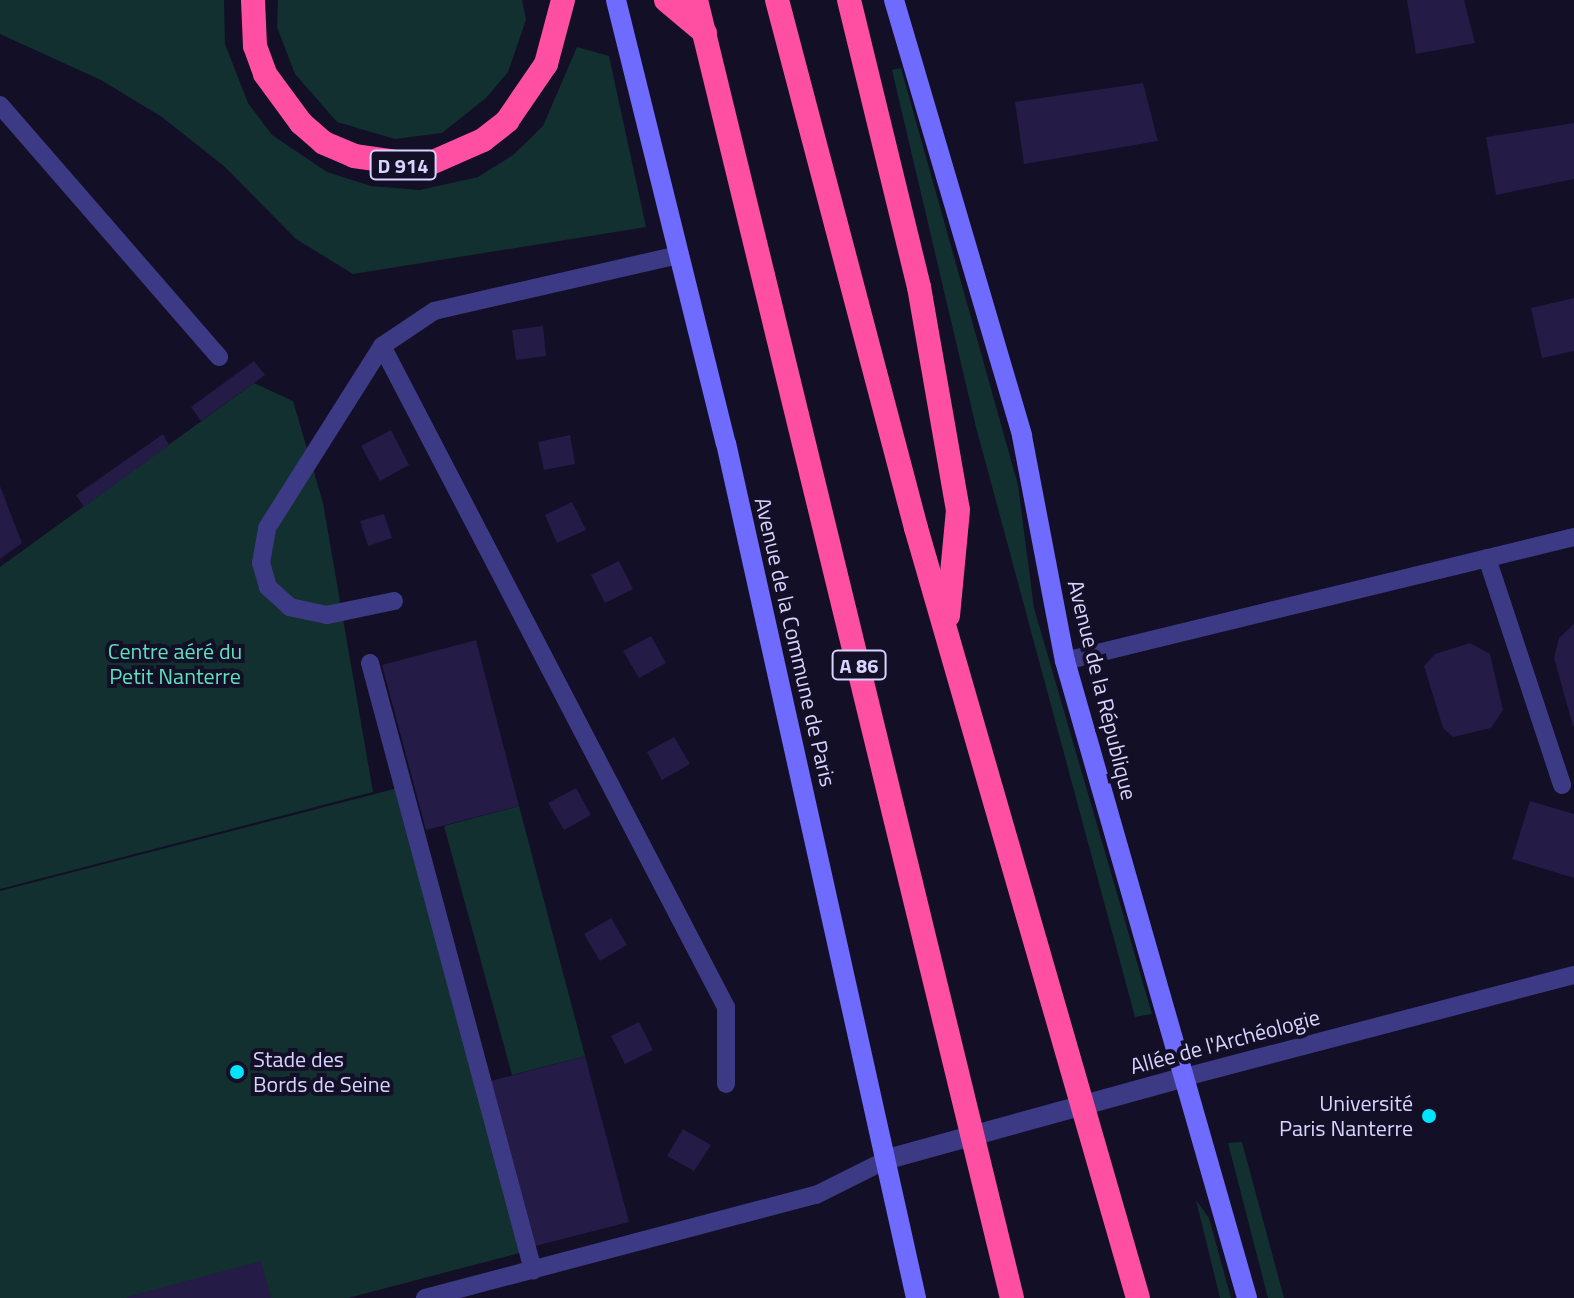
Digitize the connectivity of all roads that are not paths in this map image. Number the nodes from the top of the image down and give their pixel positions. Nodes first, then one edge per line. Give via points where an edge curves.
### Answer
1 (253, 0) edge
2 (563, 0) edge
3 (616, 0) edge
4 (666, 0) edge
5 (696, 0) edge
6 (777, 0) edge
7 (849, 0) edge
8 (894, 0) edge
9 (705, 33) junction
10 (0, 105) edge
11 (679, 255) junction
12 (382, 346) junction
13 (219, 357) dead end
14 (1574, 537) edge
15 (1487, 558) junction
16 (394, 601) dead end
17 (946, 630) junction
18 (1065, 661) junction
19 (370, 663) dead end
20 (1562, 785) dead end
21 (1574, 975) edge
22 (1185, 1077) junction
23 (726, 1084) dead end
24 (888, 1159) junction
25 (533, 1270) junction
26 (425, 1298) edge
27 (916, 1298) edge
28 (1012, 1298) edge
29 (1138, 1298) edge
30 (1247, 1298) edge

1 - 2 highway, D 914 via 255,46 265,74 301,123 324,143 354,156 424,166 483,140 507,121 546,64
3 - 11 main road, Avenue de la Commune de Paris
4 - 9 highway
5 - 9 highway, A 86
6 - 17 highway
7 - 17 highway via 919,287 958,510
8 - 18 main road, Avenue de la République via 1022,436
9 - 28 highway, A 86
10 - 13 lane
11 - 12 lane via 434,311
11 - 24 main road, Avenue de la Commune de Paris
12 - 16 lane via 267,528 261,563 268,587 290,607 327,615
12 - 23 lane via 726,1007
14 - 15 lane
15 - 18 lane
15 - 20 lane
17 - 29 highway
18 - 22 main road, Avenue de la République
19 - 25 lane
21 - 22 lane, Allée de l'Archéologie
22 - 24 street, Allée de l'Archéologie
22 - 30 main road, Avenue de la République
24 - 25 lane via 816,1195
24 - 27 main road, Avenue de la Commune de Paris
25 - 26 lane

